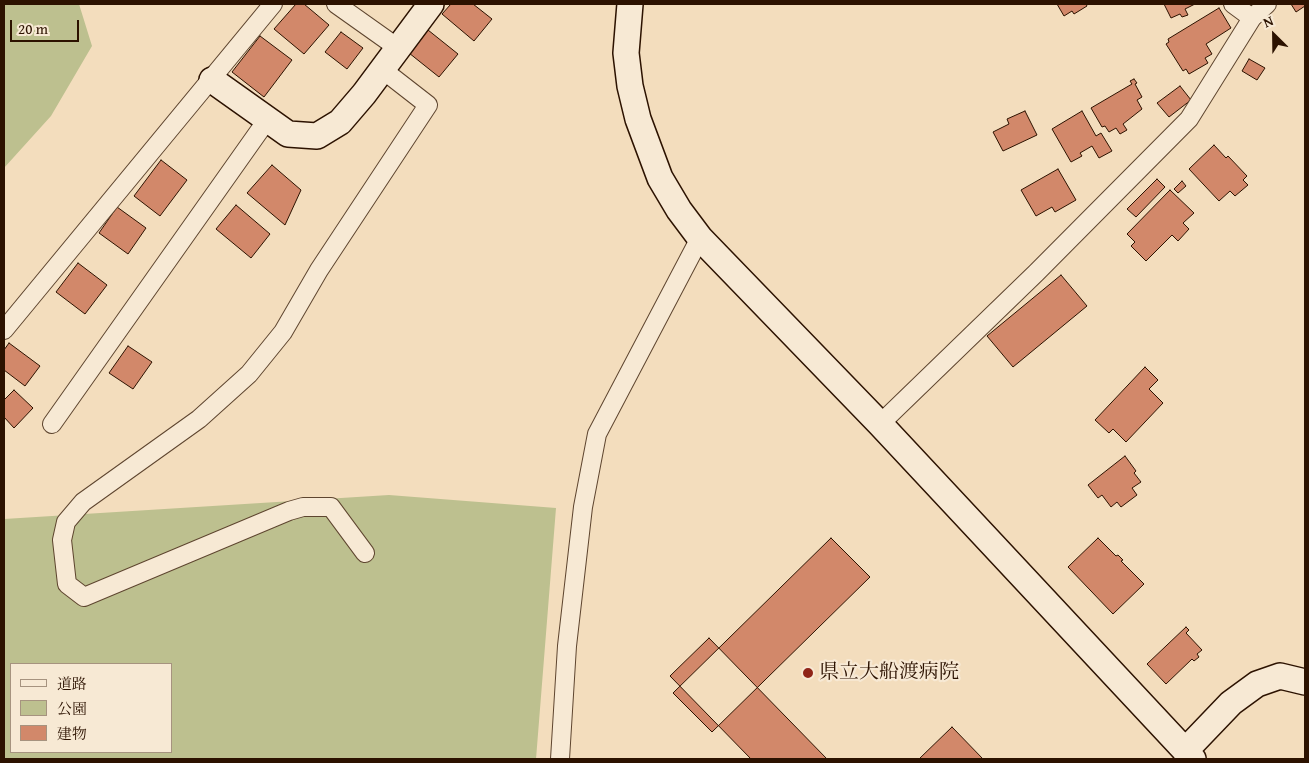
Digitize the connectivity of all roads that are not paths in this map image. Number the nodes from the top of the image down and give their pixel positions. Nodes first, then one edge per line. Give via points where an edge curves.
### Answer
1 (273, 4) edge
2 (336, 4) edge
3 (431, 4) edge
4 (630, 4) edge
5 (1233, 4) edge
6 (1267, 4) edge
7 (1252, 18) junction
8 (398, 48) junction
9 (383, 70) junction
10 (212, 80) junction
11 (267, 120) junction
12 (700, 238) junction
13 (4, 330) edge
14 (52, 424) dead end
15 (880, 424) junction
16 (365, 553) dead end
17 (1305, 682) edge
18 (1189, 755) edge
19 (560, 759) edge

1 - 10 street
2 - 8 street
3 - 8 street
4 - 12 street via 626,53 638,119 660,178
5 - 7 street
6 - 7 street
7 - 15 street via 1189,119
8 - 9 street
9 - 11 street via 340,122 317,136 288,134
9 - 16 street via 428,105 319,270 283,332 249,374 199,419 83,502 66,522 62,540 67,584 84,597 304,507 331,507
10 - 11 street
10 - 13 street
11 - 14 street
12 - 15 street
12 - 19 street via 597,434 582,507 567,646
15 - 18 street
17 - 18 street via 1280,676 1257,684 1231,703

